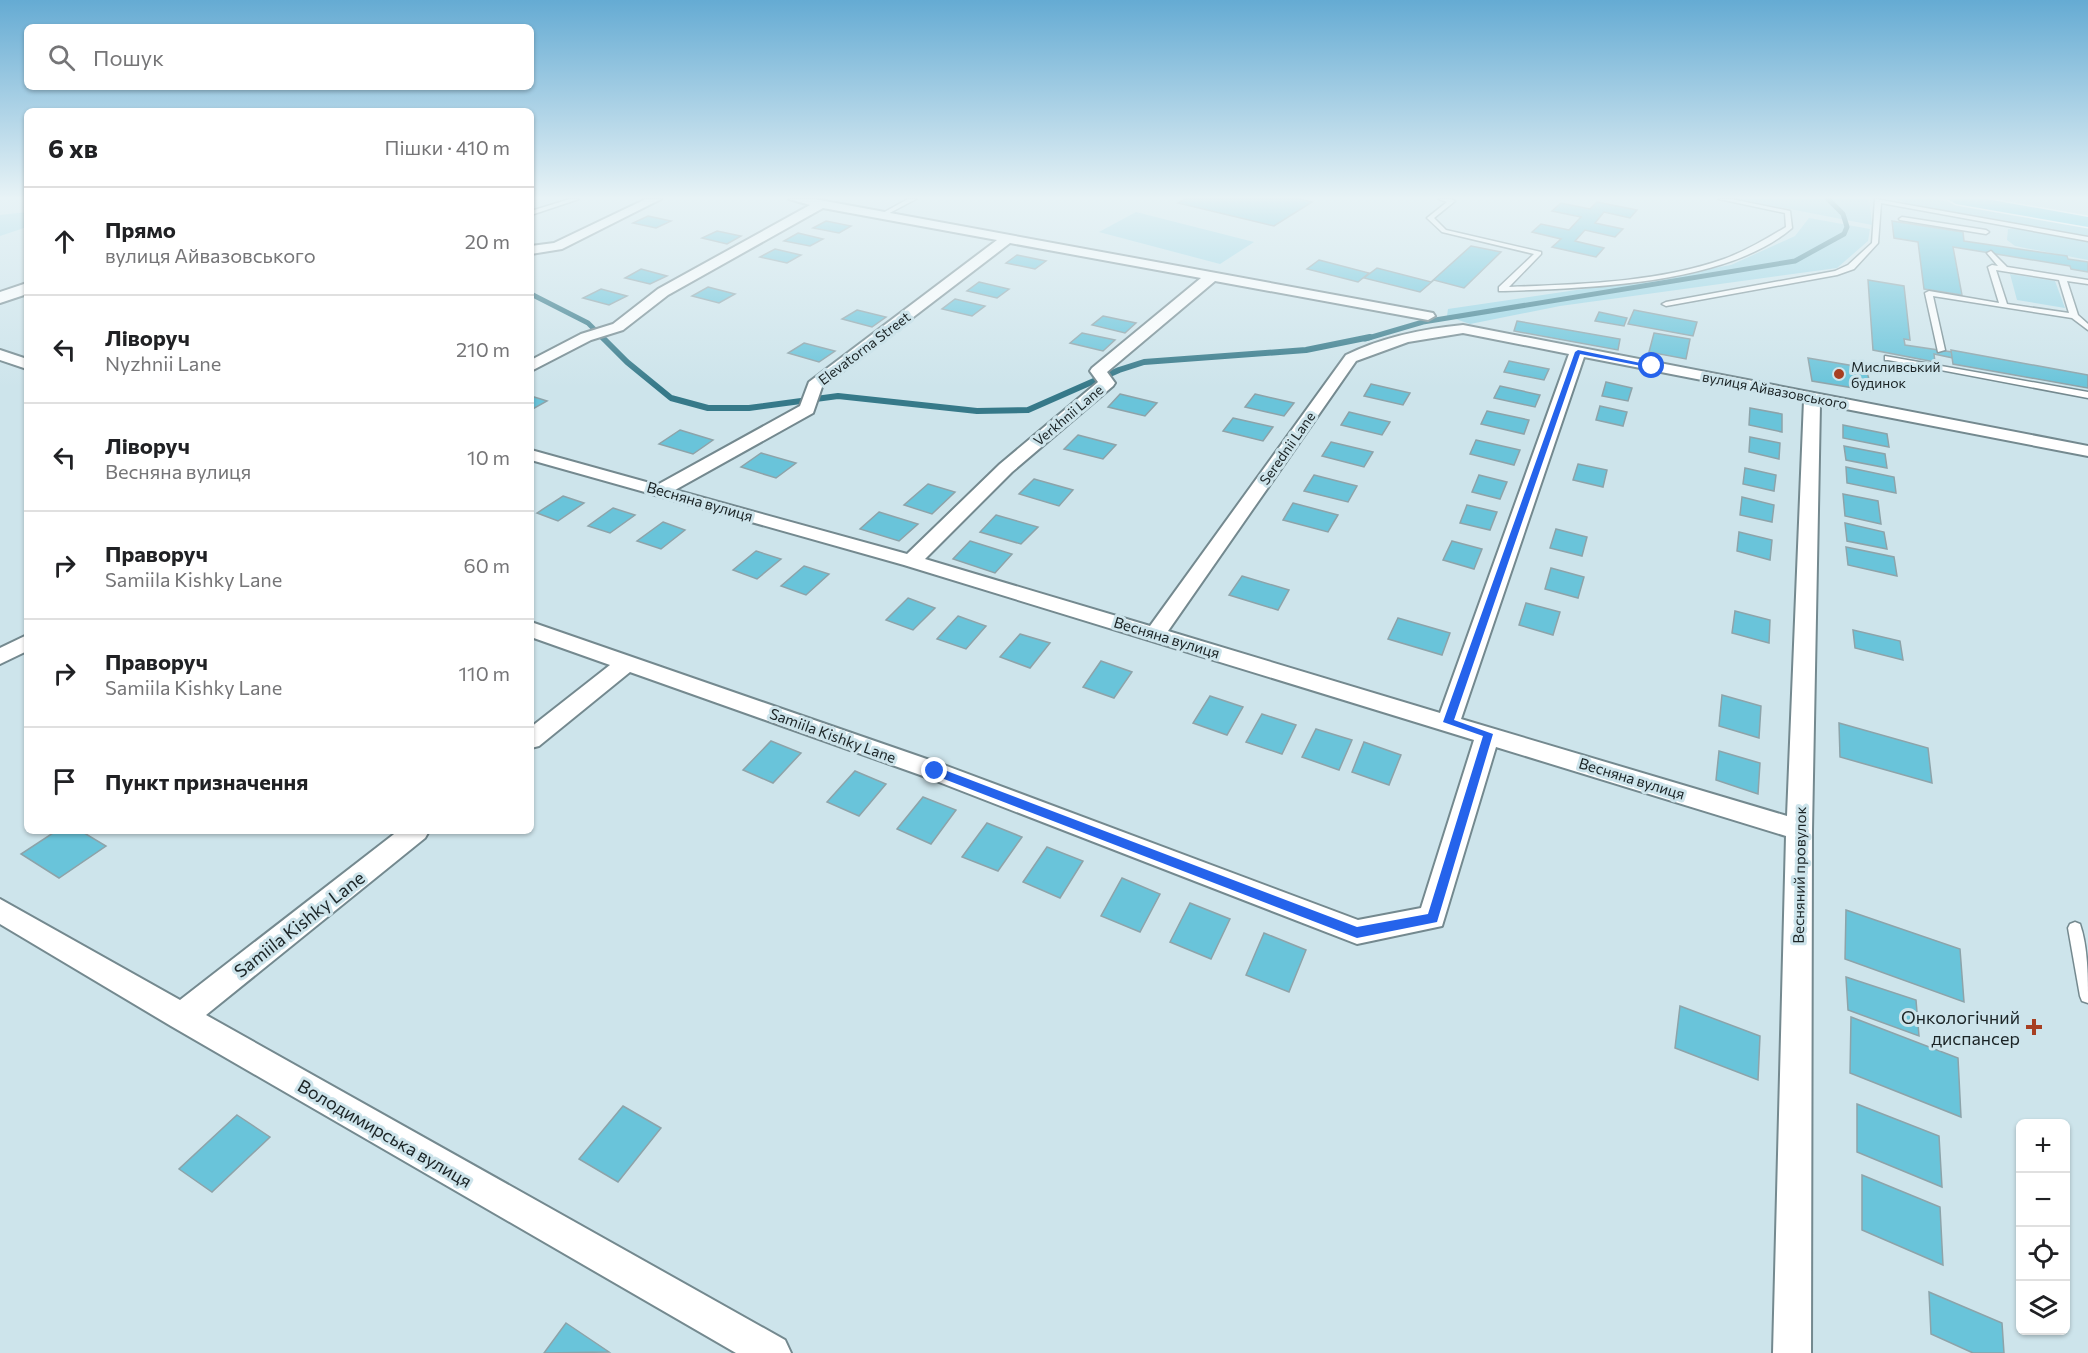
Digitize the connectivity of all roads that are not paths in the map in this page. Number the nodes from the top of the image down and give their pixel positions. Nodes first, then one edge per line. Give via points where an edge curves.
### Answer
1 (717, 262) edge
2 (976, 262) edge
3 (1142, 262) edge
4 (1530, 262) edge
5 (1726, 262) edge
6 (1856, 262) edge
7 (1999, 262) edge
8 (2005, 269) junction
9 (1213, 275) junction
10 (2062, 278) junction
11 (2088, 282) edge
12 (24, 289) edge
13 (0, 298) edge
14 (1666, 304) dead end
15 (2004, 306) junction
16 (1428, 316) dead end
17 (2074, 316) junction
18 (2088, 328) edge
19 (1463, 329) joint
20 (1578, 352) junction
21 (0, 356) edge
22 (1888, 358) dead end
23 (24, 363) edge
24 (534, 364) edge
25 (1943, 368) junction
26 (2088, 395) edge
27 (1812, 397) junction
28 (2088, 451) edge
29 (534, 455) edge
30 (661, 490) junction
31 (911, 561) junction
32 (534, 630) edge
33 (1156, 633) junction
34 (24, 644) edge
35 (0, 657) edge
36 (628, 662) junction
37 (1448, 722) junction
38 (1488, 734) junction
39 (534, 738) edge
40 (1799, 830) junction
41 (412, 834) edge
42 (0, 910) edge
43 (2075, 928) dead end
44 (2088, 996) edge
45 (182, 1017) junction
46 (772, 1353) edge
47 (1792, 1353) edge

1 - 24 street via 663,292 618,327 586,337
2 - 30 street, Elevatorna Street via 815,385 807,409
3 - 9 street
4 - 5 lane via 1502,289 1652,277
6 - 14 lane via 1837,273
7 - 8 lane
8 - 10 lane
8 - 15 lane via 1992,267
9 - 16 street
9 - 31 street, Verkhnii Lane
10 - 11 lane
10 - 17 lane
12 - 13 street
15 - 17 lane
15 - 25 lane via 1929,293
17 - 18 lane
19 - 20 street, вулиця Айвазовського
19 - 33 street, Serednii Lane via 1383,343 1351,358
20 - 27 street, вулиця Айвазовського
20 - 37 street
21 - 23 street
22 - 25 lane
25 - 26 lane
27 - 28 street, вулиця Айвазовського
27 - 40 street, Весняний провулок
29 - 30 street, Весняна вулиця
30 - 31 street, Весняна вулиця
31 - 33 street, Весняна вулиця
32 - 36 street, Samiila Kishky Lane
33 - 37 street, Весняна вулиця
34 - 35 street
36 - 38 street, Samiila Kishky Lane via 935,771 1357,932 1432,918
36 - 39 street
37 - 38 street, Весняна вулиця
38 - 40 street, Весняна вулиця
40 - 47 street, Весняний провулок
41 - 45 street, Samiila Kishky Lane
42 - 45 street, Володимирська вулиця
43 - 44 lane
45 - 46 street, Володимирська вулиця

